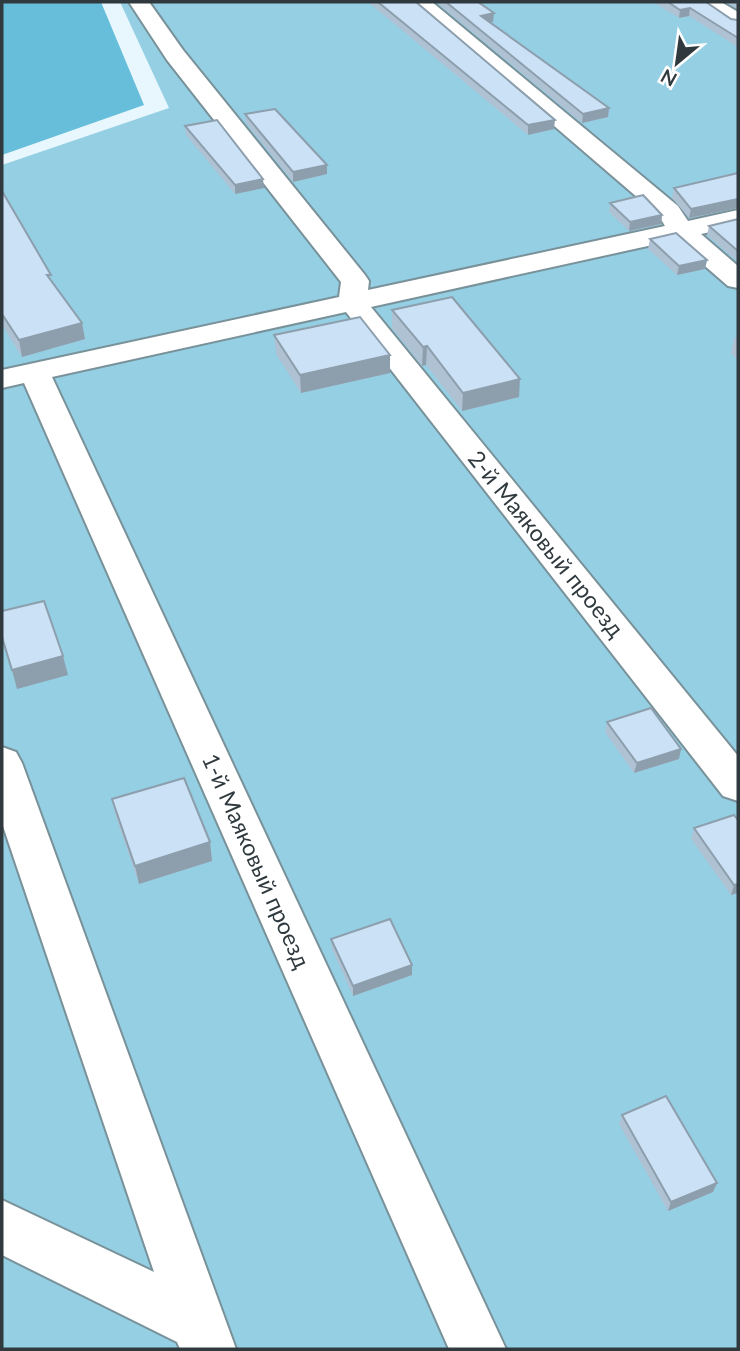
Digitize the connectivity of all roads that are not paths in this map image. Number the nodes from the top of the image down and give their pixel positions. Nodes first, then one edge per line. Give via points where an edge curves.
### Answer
1 (139, 2) edge
2 (420, 2) edge
3 (707, 2) edge
4 (738, 21) edge
5 (738, 218) edge
6 (681, 231) junction
7 (738, 280) edge
8 (353, 303) junction
9 (18, 375) edge
10 (2, 763) edge
11 (738, 785) edge
12 (2, 1227) edge
13 (204, 1337) edge
14 (478, 1349) edge

1 - 8 street via 175,55 355,281
2 - 6 street via 669,211
3 - 4 street
5 - 6 street
6 - 7 street
6 - 8 street
8 - 9 street
8 - 11 street, 2-й Маяковый проезд
9 - 14 street, 1-й Маяковый проезд
10 - 13 street
12 - 13 street

